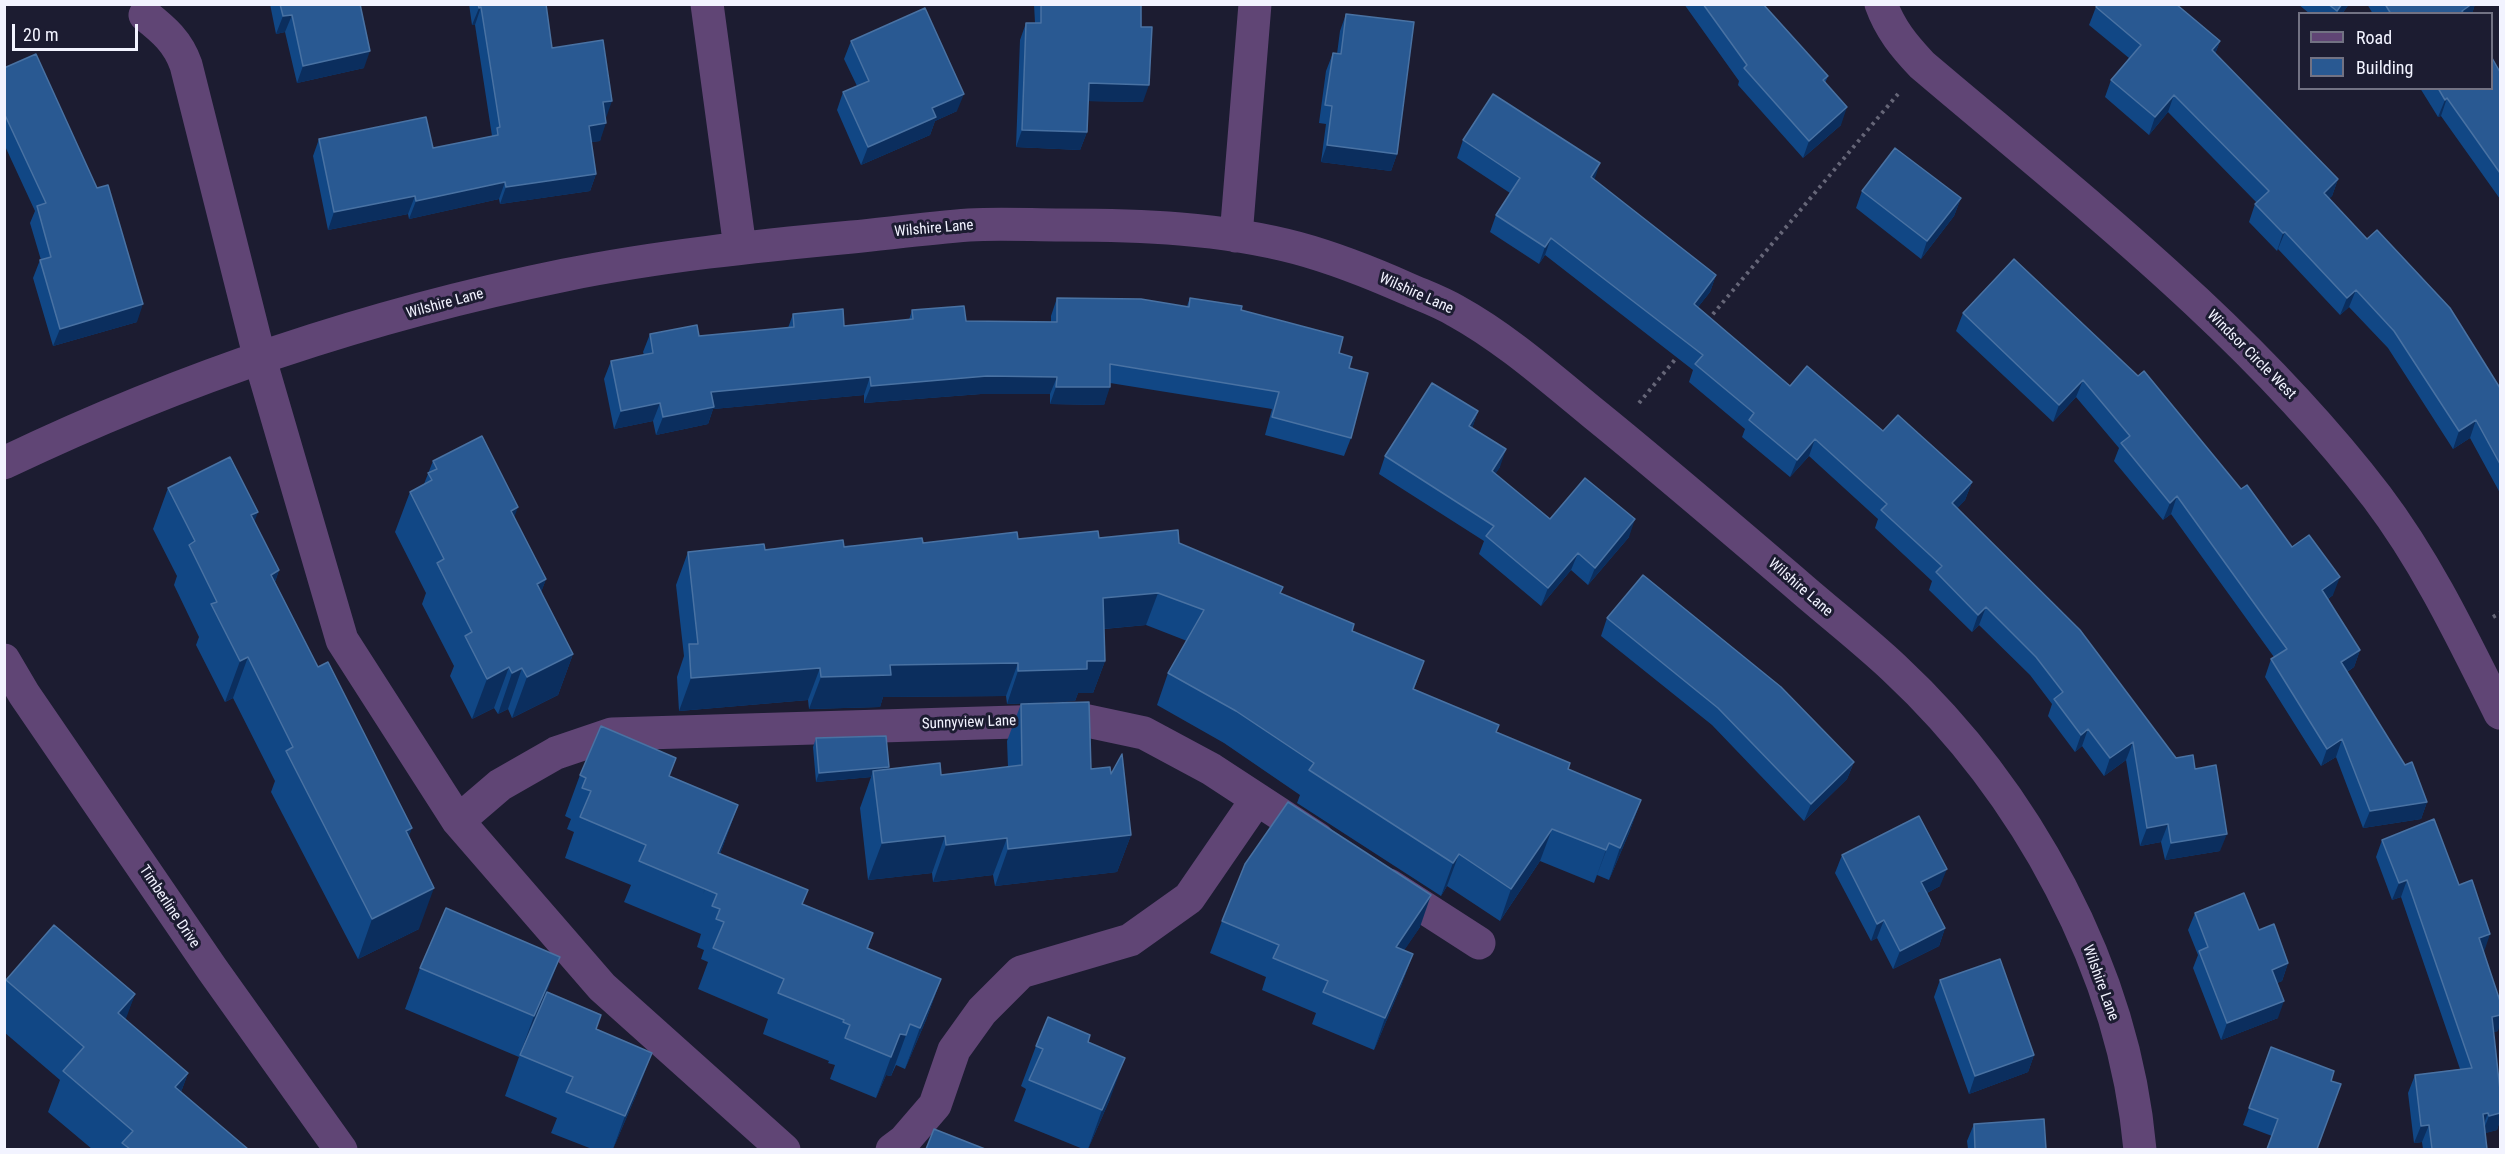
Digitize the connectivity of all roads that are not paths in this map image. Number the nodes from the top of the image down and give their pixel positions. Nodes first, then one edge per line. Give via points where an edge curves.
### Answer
1 (707, 4) edge
2 (1255, 4) edge
3 (1881, 4) edge
4 (145, 15) dead end
5 (1236, 236) junction
6 (740, 248) junction
7 (260, 359) junction
8 (4, 463) edge
9 (4, 660) edge
10 (2500, 713) edge
11 (1257, 799) junction
12 (458, 821) junction
13 (1479, 943) dead end
14 (342, 1149) edge
15 (784, 1149) edge
16 (892, 1149) edge
17 (2140, 1149) edge

1 - 6 street
2 - 5 street
3 - 10 street, Windsor Circle West via 1901,43 1922,65 2172,278 2291,396 2377,497 2422,563
4 - 7 street via 180,48 186,65
5 - 6 street, Wilshire Lane via 1164,227 976,225
5 - 17 street, Wilshire Lane via 1300,249 1384,278 1455,310 1526,358 1896,669 1977,759 2027,826 2066,894 2100,978 2124,1053
6 - 7 street, Wilshire Lane via 568,275 473,296
7 - 8 street, Wilshire Lane via 131,408
7 - 12 street via 342,640
9 - 14 street, Timberline Drive via 212,969
11 - 12 street, Sunnyview Lane via 1144,733 1083,720 937,724 612,734 556,753 500,785
11 - 13 street, Sunnyview Lane
11 - 16 street via 1190,898 1130,940 1021,972 981,1011 954,1050 935,1105
12 - 15 street via 602,987

